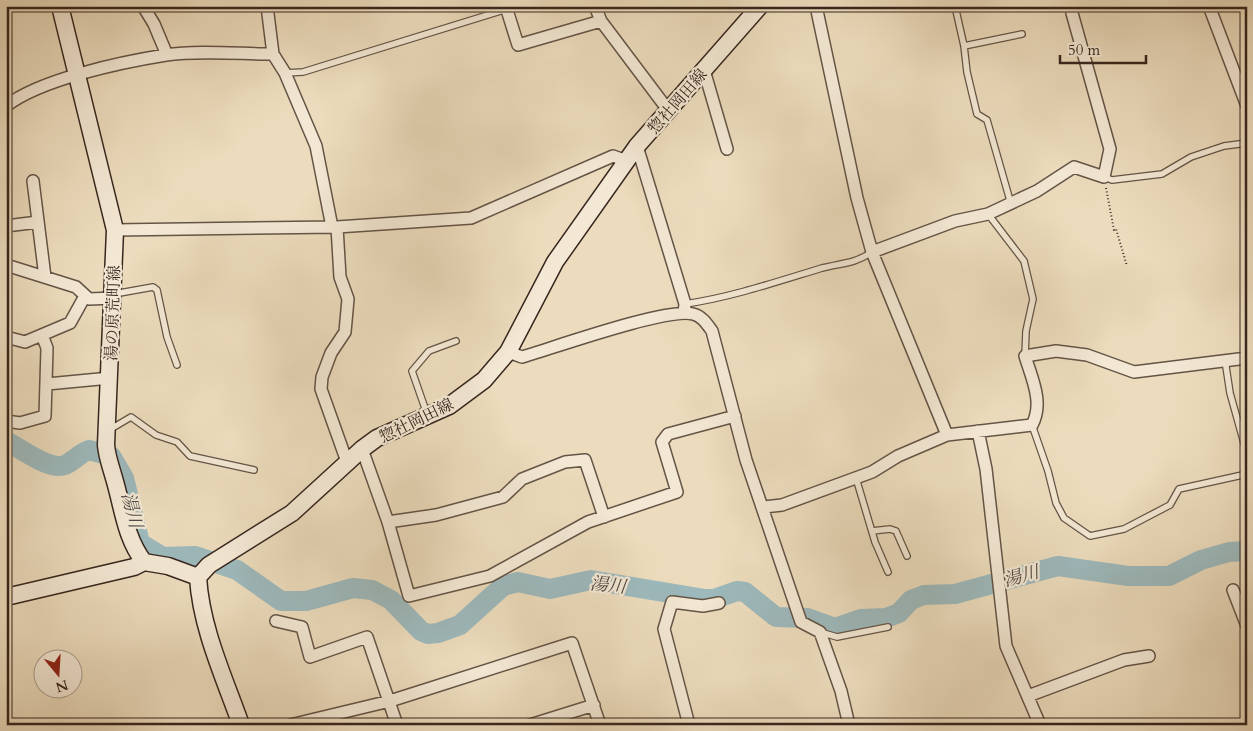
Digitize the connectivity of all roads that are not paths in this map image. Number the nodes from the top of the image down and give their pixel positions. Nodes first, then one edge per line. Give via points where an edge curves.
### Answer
1 (60, 6) edge
2 (143, 6) edge
3 (267, 6) edge
4 (595, 6) edge
5 (760, 6) edge
6 (816, 6) edge
7 (954, 6) edge
8 (1210, 6) edge
9 (512, 8) edge
10 (1072, 12) dead end
11 (601, 21) junction
12 (1022, 34) dead end
13 (964, 46) junction
14 (273, 54) junction
15 (167, 55) junction
16 (704, 70) junction
17 (285, 72) junction
18 (77, 75) junction
19 (6, 106) edge
20 (1247, 106) edge
21 (668, 110) junction
22 (1247, 143) edge
23 (637, 146) junction
24 (727, 149) dead end
25 (627, 160) junction
26 (1104, 177) junction
27 (33, 181) dead end
28 (1011, 205) junction
29 (988, 214) junction
30 (38, 222) junction
31 (6, 226) edge
32 (335, 227) junction
33 (115, 230) junction
34 (872, 252) junction
35 (6, 265) edge
36 (45, 277) junction
37 (85, 296) junction
38 (114, 296) junction
39 (685, 309) junction
40 (42, 336) junction
41 (6, 337) edge
42 (456, 341) dead end
43 (508, 352) junction
44 (1026, 356) junction
45 (1247, 358) edge
46 (1225, 360) junction
47 (177, 365) dead end
48 (110, 378) junction
49 (47, 384) junction
50 (428, 415) junction
51 (735, 416) junction
52 (6, 421) edge
53 (1032, 426) junction
54 (107, 431) junction
55 (978, 432) junction
56 (947, 434) junction
57 (362, 449) junction
58 (1247, 454) edge
59 (347, 462) junction
60 (254, 470) dead end
61 (1247, 474) edge
62 (856, 478) junction
63 (764, 507) junction
64 (604, 517) junction
65 (388, 522) junction
66 (872, 532) junction
67 (907, 556) dead end
68 (144, 562) junction
69 (888, 572) dead end
70 (198, 577) junction
71 (1233, 590) dead end
72 (6, 597) edge
73 (719, 603) dead end
74 (276, 621) dead end
75 (1247, 626) edge
76 (888, 628) dead end
77 (820, 632) junction
78 (1148, 656) dead end
79 (1028, 696) junction
80 (390, 701) junction
81 (594, 705) junction
82 (241, 725) edge
83 (290, 725) edge
84 (397, 725) edge
85 (530, 725) edge
86 (600, 725) edge
87 (689, 725) edge
88 (849, 725) edge
89 (1040, 725) edge

1 - 18 main road, 湯の原荒町線
2 - 15 street
3 - 14 street
4 - 11 street
5 - 16 main road, 惣社岡田線
6 - 34 street via 857,198
7 - 13 lane
8 - 20 street
9 - 11 street via 518,45
9 - 17 lane via 303,72
10 - 26 street via 1110,149
11 - 21 street
12 - 13 lane
13 - 28 lane via 977,114 987,120
14 - 15 street
14 - 17 street
15 - 18 street
16 - 21 main road, 惣社岡田線
16 - 24 street
17 - 32 street via 316,146
18 - 19 street via 34,90
18 - 33 main road, 湯の原荒町線
21 - 23 main road, 惣社岡田線
22 - 26 lane via 1191,156 1162,174 1112,180
23 - 25 main road, 惣社岡田線
23 - 39 street
25 - 32 street via 613,156 471,218
25 - 43 main road, 惣社岡田線 via 555,262
26 - 28 street via 1074,167
27 - 30 street
28 - 29 street
29 - 34 street via 955,221
29 - 44 lane via 1024,261 1033,299 1026,331
30 - 31 street
30 - 36 street
32 - 33 street
32 - 59 street via 340,277 348,299 345,332 330,353 322,377 322,389
33 - 38 main road, 湯の原荒町線
34 - 39 lane via 859,260
34 - 56 street
35 - 36 street
36 - 37 street via 76,287
37 - 38 street via 89,299
37 - 40 street via 70,323
38 - 47 lane via 153,287 157,290
38 - 48 main road, 湯の原荒町線
39 - 43 street via 522,357
39 - 51 street via 706,321 712,331
40 - 41 street via 25,342
40 - 49 street via 46,348
42 - 50 lane via 429,351 412,371
43 - 50 main road, 惣社岡田線 via 465,396
44 - 46 street via 1056,351 1088,355 1134,372
44 - 53 street via 1038,404
45 - 46 street
46 - 58 lane via 1230,393
48 - 49 street
48 - 54 main road, 湯の原荒町線
49 - 52 street via 45,416 20,423
50 - 57 main road, 惣社岡田線 via 394,429
51 - 63 street via 746,460
51 - 64 street via 668,434 662,442 677,492
53 - 55 street
53 - 61 lane via 1056,503 1064,518 1090,536 1124,529 1170,505 1180,489
54 - 60 lane via 131,417 156,435 177,442 190,456
54 - 68 main road, 湯の原荒町線 via 108,461 130,540
55 - 56 street
55 - 79 street via 986,469 1006,646 1012,666
56 - 62 street
57 - 59 main road, 惣社岡田線
57 - 65 street
59 - 70 main road, 惣社岡田線 via 292,513 209,565
62 - 63 street via 782,505
62 - 66 lane
63 - 77 street via 801,622
64 - 65 street via 585,460 565,462 522,479 503,497 436,515
64 - 65 street via 588,522 490,576 409,596
66 - 67 lane via 896,531
66 - 69 lane
68 - 70 main road via 168,566
68 - 72 main road
70 - 82 main road via 198,597 207,630
71 - 75 street
73 - 87 street via 703,606 672,602 664,629
74 - 80 street via 302,627 310,657 367,637
76 - 77 lane via 837,637
77 - 88 street
78 - 79 street via 1124,660
79 - 89 street
80 - 81 street via 572,643
80 - 83 street
80 - 84 street
81 - 85 street
81 - 86 street

